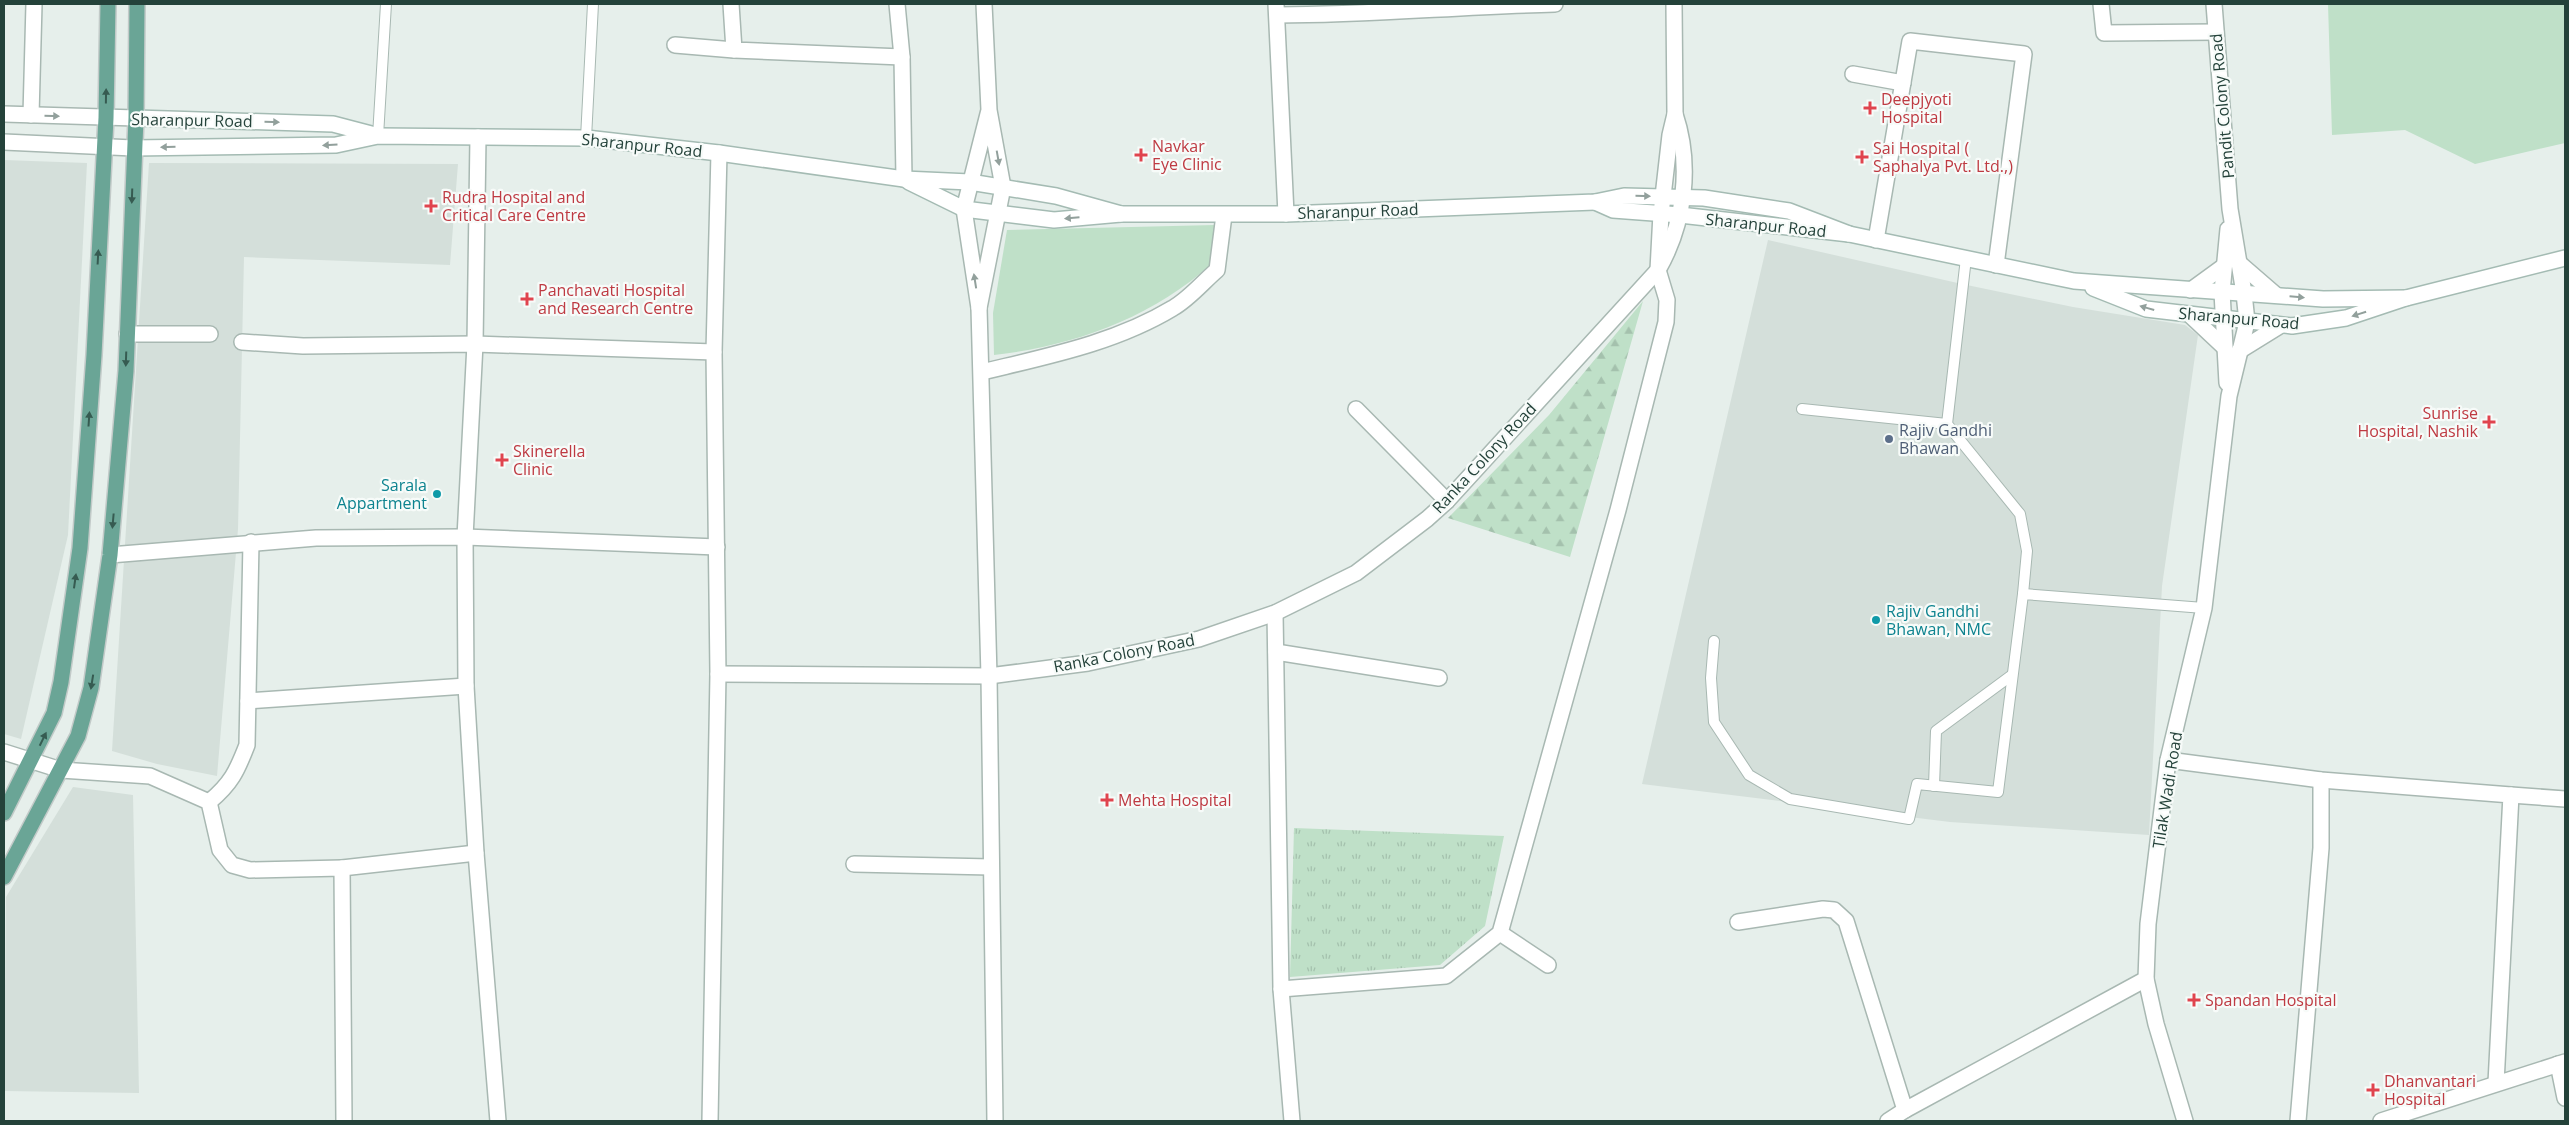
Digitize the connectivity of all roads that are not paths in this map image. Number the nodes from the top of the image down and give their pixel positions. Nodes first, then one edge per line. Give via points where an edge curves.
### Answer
1 (34, 4) edge
2 (108, 4) edge
3 (137, 4) edge
4 (386, 4) edge
5 (593, 4) edge
6 (731, 4) edge
7 (897, 4) edge
8 (984, 4) edge
9 (1555, 4) edge
10 (1674, 4) edge
11 (2101, 4) edge
12 (2214, 4) edge
13 (1423, 6) edge
14 (1277, 9) edge
15 (2216, 32) junction
16 (675, 45) dead end
17 (734, 50) junction
18 (902, 57) junction
19 (1853, 74) dead end
20 (1903, 83) junction
21 (989, 110) junction
22 (4, 114) edge
23 (1675, 114) junction
24 (31, 115) junction
25 (106, 118) junction
26 (136, 118) junction
27 (378, 136) junction
28 (478, 137) junction
29 (586, 138) junction
30 (4, 142) edge
31 (104, 145) junction
32 (133, 148) junction
33 (720, 153) junction
34 (904, 179) junction
35 (970, 182) junction
36 (1002, 187) junction
37 (1664, 196) junction
38 (1683, 197) junction
39 (1595, 202) junction
40 (964, 209) junction
41 (2230, 209) junction
42 (998, 214) junction
43 (1121, 214) junction
44 (1286, 214) junction
45 (1661, 214) junction
46 (1224, 215) junction
47 (1680, 215) junction
48 (1849, 234) junction
49 (1876, 240) junction
50 (1966, 258) junction
51 (2565, 258) edge
52 (2239, 263) junction
53 (1996, 265) junction
54 (2224, 266) junction
55 (1658, 270) junction
56 (2074, 281) junction
57 (2191, 290) junction
58 (2222, 292) junction
59 (2244, 292) junction
60 (2276, 295) junction
61 (2406, 298) junction
62 (979, 308) junction
63 (2191, 316) junction
64 (2223, 320) junction
65 (2247, 322) junction
66 (2280, 325) junction
67 (127, 334) junction
68 (210, 334) dead end
69 (242, 342) dead end
70 (475, 344) junction
71 (2224, 347) junction
72 (714, 352) junction
73 (2239, 352) junction
74 (982, 372) junction
75 (2229, 396) junction
76 (1356, 409) dead end
77 (1802, 409) dead end
78 (1947, 424) junction
79 (1446, 501) junction
80 (465, 537) junction
81 (251, 542) junction
82 (717, 547) junction
83 (110, 555) junction
84 (2023, 594) junction
85 (2204, 608) junction
86 (1275, 612) junction
87 (1714, 641) dead end
88 (1276, 652) junction
89 (718, 674) junction
90 (2012, 675) junction
91 (989, 676) junction
92 (1438, 678) dead end
93 (466, 686) junction
94 (248, 701) junction
95 (4, 752) edge
96 (32, 760) junction
97 (2168, 760) junction
98 (62, 770) junction
99 (2321, 780) junction
100 (1934, 786) junction
101 (2511, 796) junction
102 (2565, 799) edge
103 (209, 802) junction
104 (4, 813) edge
105 (476, 854) junction
106 (854, 864) dead end
107 (992, 867) junction
108 (342, 868) junction
109 (4, 877) edge
110 (1738, 922) dead end
111 (1500, 933) junction
112 (1548, 965) dead end
113 (2146, 979) junction
114 (1282, 989) junction
115 (2561, 1063) edge
116 (2496, 1083) junction
117 (2565, 1098) edge
118 (1905, 1110) junction
119 (344, 1121) edge
120 (498, 1121) edge
121 (710, 1121) edge
122 (994, 1121) edge
123 (1292, 1121) edge
124 (1888, 1121) edge
125 (2185, 1121) edge
126 (2298, 1121) edge
127 (2381, 1121) edge

1 - 24 street
25 -> 2 main road
3 - 26 main road
4 - 27 lane
5 - 29 lane
6 - 17 street
7 - 18 street
8 - 21 street
9 - 13 street
10 - 23 street
11 - 15 street via 2104,33
12 - 15 street, Pandit Colony Road
13 - 14 street via 1344,15
14 - 44 street
15 - 41 street, Pandit Colony Road
16 - 17 street
17 - 18 street
18 - 34 street
19 - 20 street
20 - 49 street
20 - 53 street via 1910,41 2024,54
21 - 35 street
21 -> 36 street
22 - 24 street, Sharanpur Road
23 - 37 street
23 - 38 street via 1682,136
24 -> 25 street, Sharanpur Road
25 - 26 street, Sharanpur Road
25 - 31 main road
26 -> 27 street, Sharanpur Road via 333,124
26 - 32 main road
27 - 28 street, Sharanpur Road
27 -> 32 street, Sharanpur Road via 336,145
28 - 29 street, Sharanpur Road
28 - 70 street
29 - 33 street, Sharanpur Road
30 - 31 street, Sharanpur Road
31 - 32 street, Sharanpur Road
96 -> 31 main road via 58,698 80,548 94,355
32 -> 67 main road
33 - 34 street, Sharanpur Road
33 - 72 street
34 - 35 street, Sharanpur Road
34 - 40 street, Sharanpur Road
35 - 36 street, Sharanpur Road
35 - 40 street
36 - 42 street
36 - 43 street, Sharanpur Road via 1056,196
37 - 38 street, Sharanpur Road
39 -> 37 street, Sharanpur Road via 1624,196
37 - 45 street
38 - 47 street
38 - 48 street, Sharanpur Road via 1789,211
39 - 44 street, Sharanpur Road
39 - 45 street, Sharanpur Road via 1613,210
40 - 42 street, Sharanpur Road
62 -> 40 street
41 - 52 street
41 - 54 street
43 -> 42 street, Sharanpur Road via 1054,220
42 - 62 street
43 - 46 street, Sharanpur Road
44 - 46 street, Sharanpur Road
45 - 47 street, Sharanpur Road
45 - 55 street
46 - 74 street via 1217,270 1175,307 1115,336
47 - 48 street, Sharanpur Road
47 - 55 street, Ranka Colony Road via 1670,249
48 - 49 street, Sharanpur Road
49 - 50 street, Sharanpur Road
50 - 53 street, Sharanpur Road
50 - 78 lane
51 - 61 street, Sharanpur Road
52 - 59 street
52 - 60 street
53 - 56 street, Sharanpur Road
54 - 57 street
54 - 58 street
55 - 79 street, Ranka Colony Road
55 - 111 street via 1667,300 1666,322 1655,369
56 - 57 street, Sharanpur Road
63 -> 56 street, Sharanpur Road via 2146,309
57 - 58 street, Sharanpur Road
58 - 59 street, Sharanpur Road
58 - 64 street
59 - 60 street, Sharanpur Road
59 - 65 street
60 -> 61 street, Sharanpur Road via 2323,299
61 -> 66 street, Sharanpur Road via 2346,318
62 - 74 street
63 - 64 street, Sharanpur Road
63 - 71 street
64 - 65 street, Sharanpur Road
64 - 71 street
65 - 66 street, Sharanpur Road
65 - 73 street
66 - 73 street
67 - 68 street
67 -> 83 main road
69 - 70 street via 302,346
70 - 72 street
70 - 80 street
71 - 75 street
72 - 82 street
73 - 75 street
74 - 91 street
75 - 85 street, Tilak Wadi Road
76 - 79 street
77 - 78 lane
78 - 84 lane via 2020,514 2027,551
79 - 86 street, Ranka Colony Road via 1356,573
80 - 81 street
80 - 82 street
80 - 93 street
81 - 83 street
81 - 94 street
82 - 89 street
83 -> 98 main road via 86,712
84 - 85 lane
84 - 90 lane
85 - 97 street, Tilak Wadi Road
86 - 88 street
86 - 91 street, Ranka Colony Road via 1199,639 1088,663
87 - 100 lane via 1711,678 1714,722 1748,775 1790,799 1909,819 1917,784
88 - 92 street
88 - 114 street
89 - 91 street, Ranka Colony Road
89 - 121 street
90 - 100 lane via 1936,731
90 - 100 lane via 1998,792
91 - 107 street
93 - 94 street
93 - 105 street
94 - 103 street via 247,746 236,774
95 - 96 street
96 - 98 street
96 - 104 main road
97 - 99 street
97 - 113 street, Tilak Wadi Road via 2148,924
98 - 103 street via 150,776
98 - 109 main road
99 - 101 street
99 - 126 street via 2321,848
101 - 102 street
101 - 116 street
103 - 108 street via 220,850 232,865 250,870
105 - 108 street
105 - 120 street
106 - 107 street
107 - 122 street
108 - 119 street
110 - 118 street via 1824,909 1834,910 1846,921
111 - 112 street
111 - 114 street via 1446,976
113 - 118 street
113 - 125 street, Tilak Wadi Road
114 - 123 street
115 - 116 street
115 - 117 street
116 - 127 street
118 - 124 street

